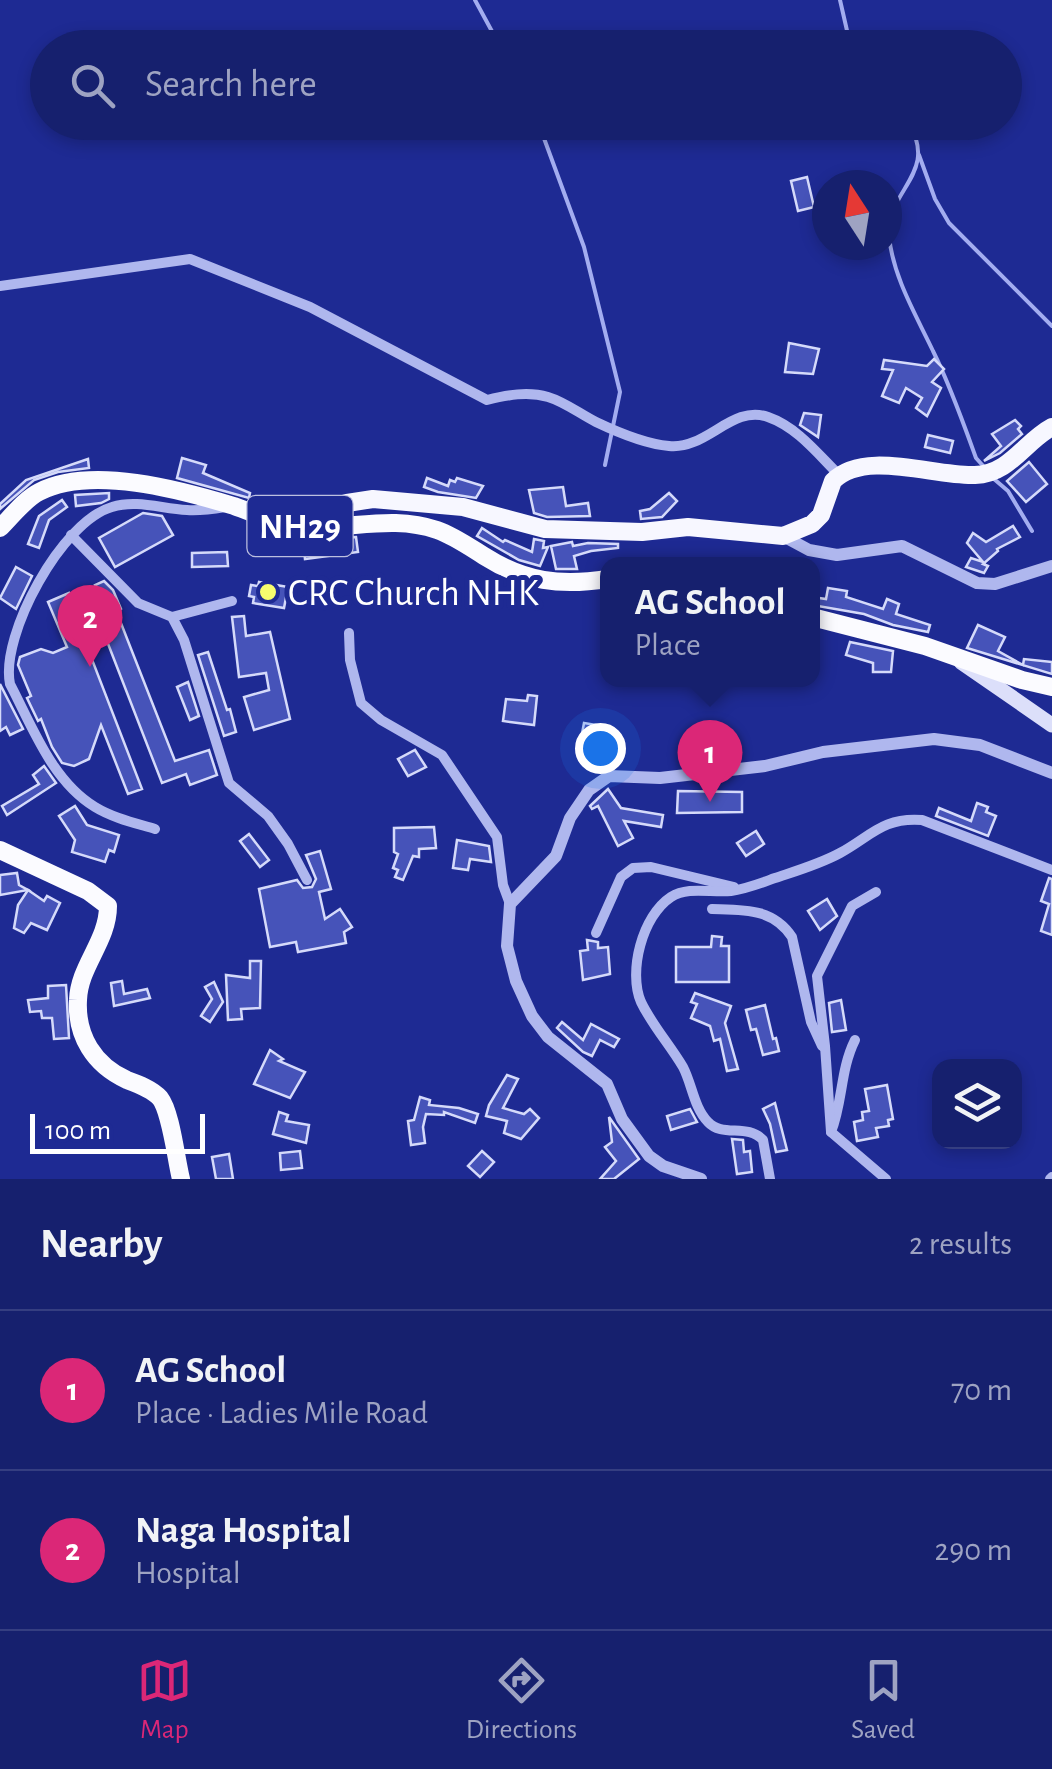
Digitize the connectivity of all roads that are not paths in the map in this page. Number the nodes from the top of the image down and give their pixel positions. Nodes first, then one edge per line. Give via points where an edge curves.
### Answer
1 (0, 286) edge
2 (1052, 427) edge
3 (840, 474) junction
4 (231, 506) junction
5 (278, 522) junction
6 (0, 528) edge
7 (72, 535) junction
8 (783, 536) junction
9 (1052, 566) edge
10 (600, 580) edge
11 (232, 601) dead end
12 (172, 618) junction
13 (820, 619) edge
14 (349, 633) dead end
15 (952, 656) junction
16 (1052, 687) edge
17 (1052, 724) edge
18 (1052, 773) edge
19 (155, 829) dead end
20 (0, 850) edge
21 (1052, 870) edge
22 (307, 880) dead end
23 (743, 889) junction
24 (876, 892) dead end
25 (510, 904) junction
26 (712, 909) dead end
27 (596, 932) dead end
28 (855, 1040) dead end
29 (826, 1056) junction
30 (830, 1132) junction
31 (181, 1179) edge
32 (701, 1179) edge
33 (770, 1179) edge
34 (886, 1179) edge

1 - 3 street via 190,259 310,306 487,400 550,397 651,442 689,446 754,414 792,429
2 - 3 main road via 988,474 872,466
3 - 8 main road via 812,524
4 - 5 highway, NH29
4 - 6 highway, NH29 via 119,480 76,480 35,494
4 - 7 street via 185,510 130,503 93,515
5 - 8 main road via 374,499 463,507 545,529 642,532 688,526
5 - 10 highway, NH29 via 323,528 414,523 458,539 528,579
7 - 12 street via 138,603
7 - 19 street via 25,611 10,684 48,758 92,806
8 - 9 street via 809,550 837,554 902,546 977,583 996,584
11 - 12 street
12 - 22 street via 229,783 268,816
13 - 15 highway
14 - 25 street via 361,703 442,755 497,837
15 - 16 highway
15 - 17 main road
18 - 25 street via 980,744 934,739 766,766 660,778 608,776 570,818 556,856
20 - 31 highway via 108,906 98,950 80,986 80,1030 107,1070 158,1095 169,1112
21 - 23 street via 905,818 883,824 839,853
23 - 27 street via 634,868 622,878
23 - 33 street via 672,896 649,923 636,981 706,1121 764,1140
24 - 29 street via 852,906 816,976
25 - 32 street via 507,946 532,1016 607,1084 649,1156
26 - 29 street via 769,914 784,925
28 - 30 street
29 - 30 street
30 - 34 street

